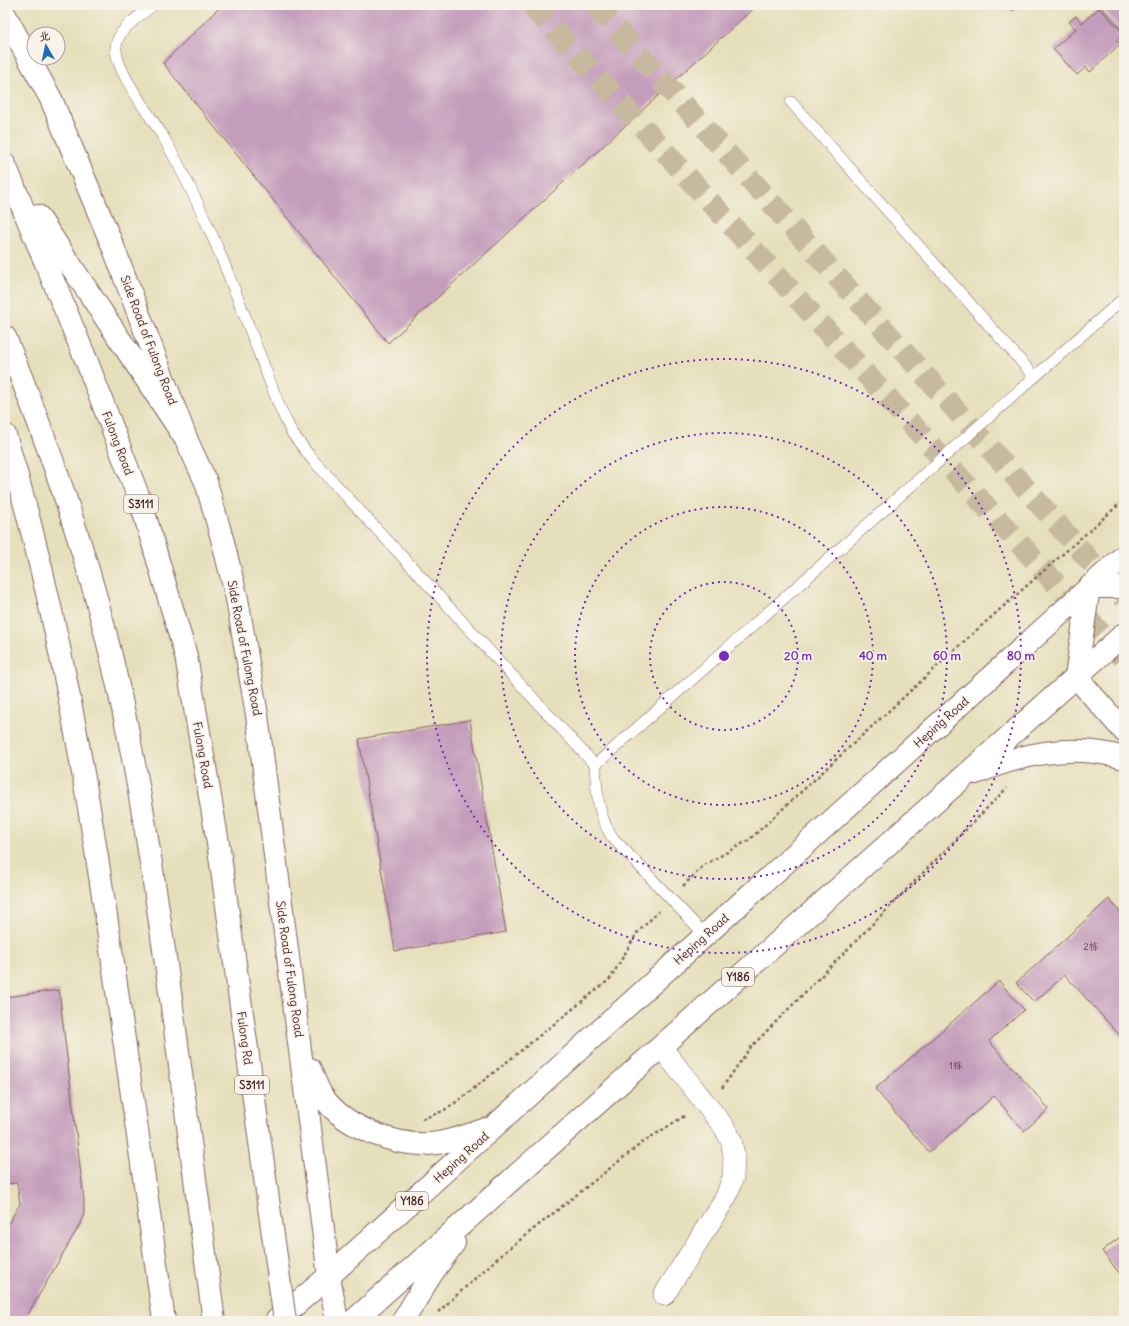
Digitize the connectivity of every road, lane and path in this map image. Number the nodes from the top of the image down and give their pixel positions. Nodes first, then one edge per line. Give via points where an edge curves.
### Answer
1 (153, 5) edge
2 (5, 15) edge
3 (791, 102) dead end
4 (8, 170) edge
5 (1124, 298) edge
6 (5, 338) edge
7 (1035, 377) junction
8 (5, 435) edge
9 (187, 441) junction
10 (1124, 500) edge
11 (1124, 556) edge
12 (1089, 587) junction
13 (1124, 587) edge
14 (1124, 634) edge
15 (1076, 677) junction
16 (1124, 731) edge
17 (1124, 758) edge
18 (595, 765) junction
19 (959, 781) junction
20 (1009, 787) dead end
21 (219, 849) joint
22 (704, 865) dead end
23 (637, 933) dead end
24 (705, 935) junction
25 (661, 1047) junction
26 (302, 1052) junction
27 (725, 1086) dead end
28 (419, 1120) dead end
29 (677, 1122) dead end
30 (494, 1126) junction
31 (479, 1208) junction
32 (329, 1276) junction
33 (664, 1294) dead end
34 (434, 1317) dead end
35 (164, 1321) edge
36 (214, 1321) edge
37 (276, 1321) edge
38 (284, 1321) edge
39 (337, 1321) edge
40 (353, 1321) edge
41 (403, 1321) edge

1 - 18 lane via 120,35 116,47 117,62 158,128 199,204 292,433 312,459
2 - 9 main road, Side Road of Fulong Road via 51,100 114,249
3 - 7 lane
4 - 9 main road
4 - 21 main road, Fulong Road / S3111 via 87,362 142,506 186,656
5 - 7 lane
6 - 36 main road via 35,410 70,510 102,621 123,710 151,853
7 - 18 lane
8 - 35 main road via 28,512 56,629 86,786 106,909
9 - 26 main road, Side Road of Fulong Road via 206,482 223,542 247,651 258,715 281,913
10 - 22 path via 971,635 749,840
11 - 12 main road, Heping Road / Y186
12 - 13 main road
12 - 15 main road
12 - 24 main road, Heping Road / Y186
14 - 15 main road, Y186
15 - 16 main road
15 - 19 main road, Y186
17 - 19 main road via 1109,753 1076,750 1041,753 1000,763
18 - 24 lane via 598,802 603,822 612,837
19 - 25 main road, Y186
20 - 27 path via 750,1048
21 - 38 main road, Fulong Rd / S3111, bridge
23 - 28 path via 610,979 462,1098 444,1111
24 - 30 main road, Heping Road / Y186
25 - 31 main road, Y186
25 - 33 street via 724,1127 731,1140 734,1156 733,1177 726,1197
26 - 30 main road via 323,1096 342,1117 381,1136 410,1143 437,1143 462,1138
26 - 32 main road, Side Road of Fulong Road
29 - 34 path via 643,1142 501,1255
30 - 32 main road, Heping Road / Y186
31 - 40 main road, Y186
31 - 41 main road via 430,1276
32 - 37 main road, Heping Road / Y186
32 - 39 main road, Side Road of Fulong Road

